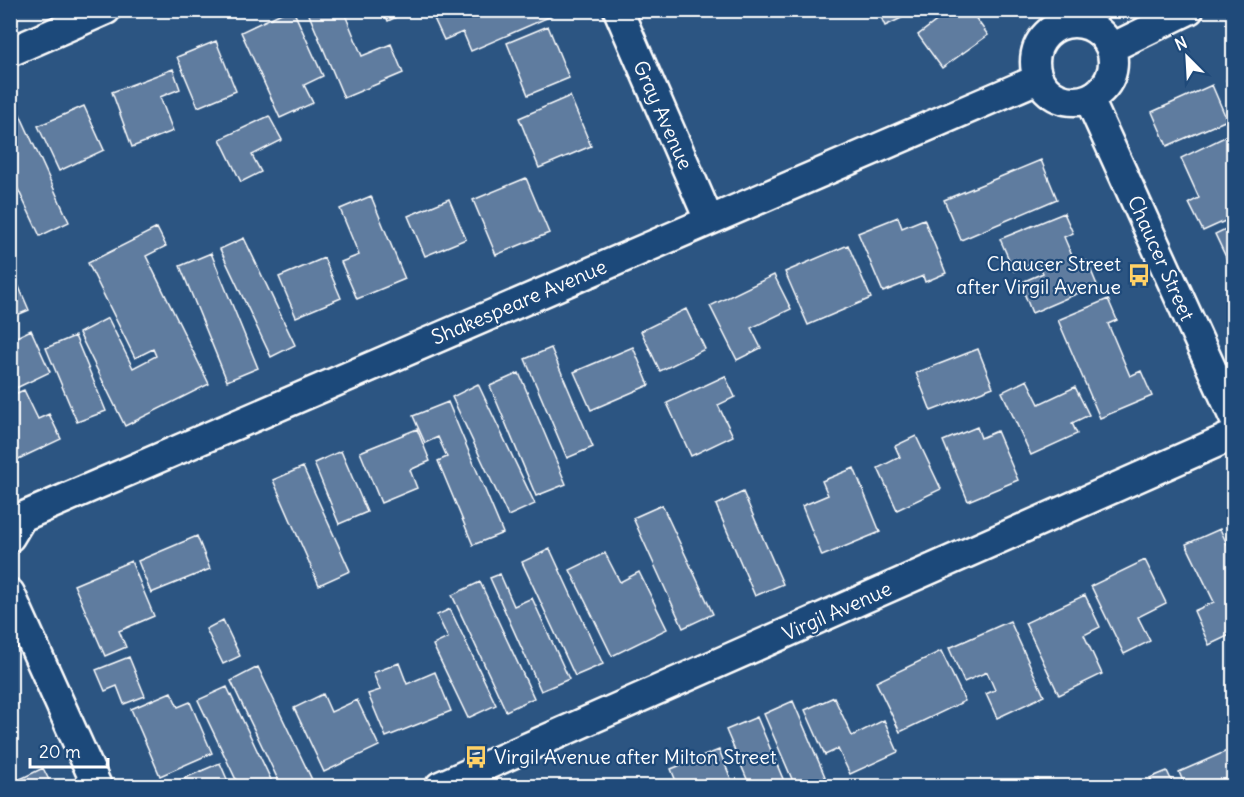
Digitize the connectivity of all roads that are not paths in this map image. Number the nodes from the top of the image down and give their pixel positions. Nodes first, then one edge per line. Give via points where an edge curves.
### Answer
1 (106, 10) edge
2 (618, 10) edge
3 (1189, 10) edge
4 (1052, 19) edge
5 (1111, 48) junction
6 (10, 52) edge
7 (1038, 80) junction
8 (1089, 99) junction
9 (709, 220) junction
10 (1233, 418) edge
11 (1233, 435) edge
12 (10, 537) edge
13 (10, 593) edge
14 (97, 786) edge
15 (440, 786) edge

1 - 6 street
2 - 9 street, Gray Avenue
3 - 5 street
4 - 5 street via 1097,31
4 - 7 street via 1034,60
5 - 8 street via 1113,68 1104,87
7 - 8 street via 1050,94 1069,101
7 - 9 street, Shakespeare Avenue
8 - 10 street, Chaucer Street
9 - 12 street, Shakespeare Avenue via 22,517
11 - 15 street, Virgil Avenue
13 - 14 street

